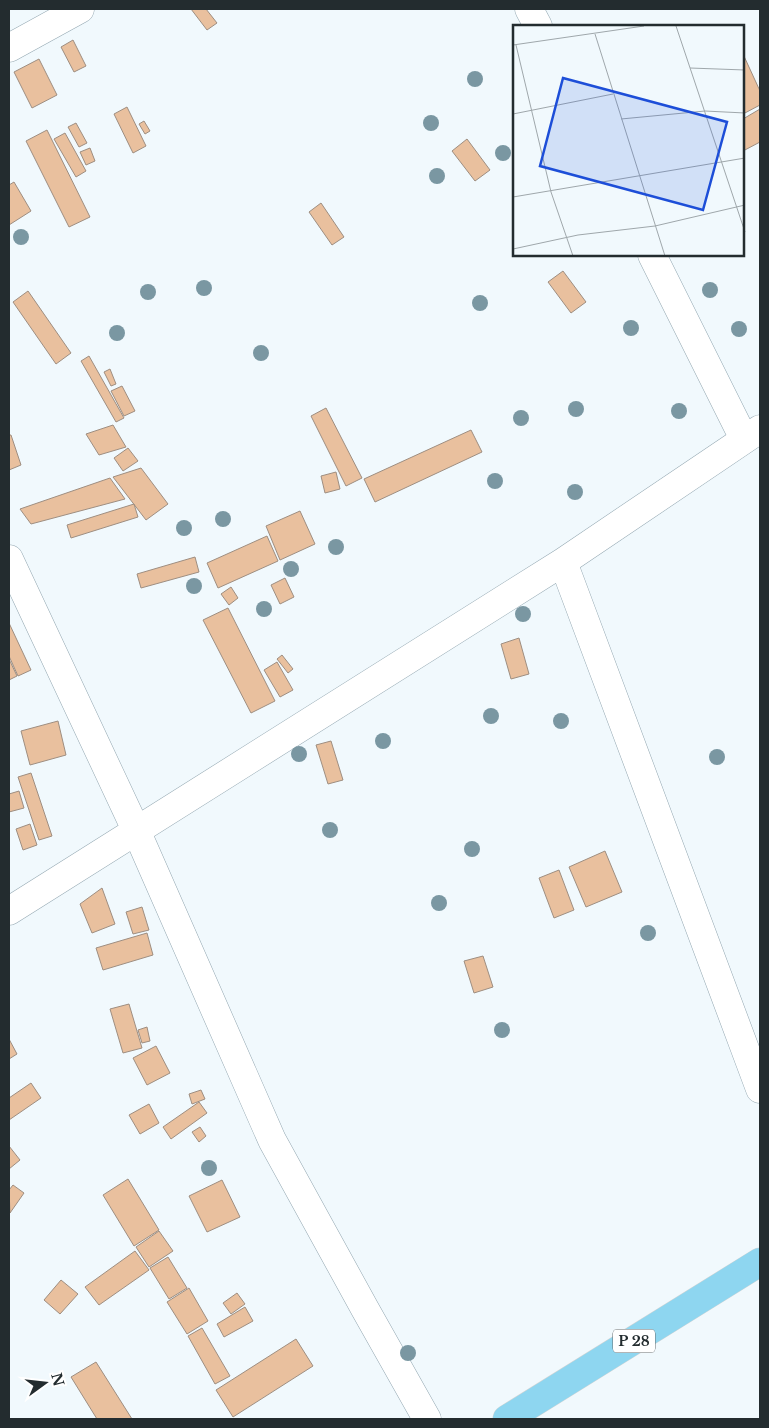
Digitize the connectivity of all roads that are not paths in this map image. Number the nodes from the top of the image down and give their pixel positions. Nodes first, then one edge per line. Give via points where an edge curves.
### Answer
1 (80, 9) edge
2 (529, 9) edge
3 (537, 25) edge
4 (9, 48) edge
5 (653, 256) edge
6 (752, 434) edge
7 (9, 559) edge
8 (563, 562) junction
9 (136, 830) junction
10 (9, 911) edge
11 (760, 1088) edge
12 (760, 1262) edge
13 (427, 1419) edge
14 (507, 1419) edge

1 - 4 street
2 - 3 street
5 - 6 street
6 - 8 street
7 - 9 street
8 - 9 street
8 - 11 street
9 - 10 street
9 - 13 street via 272,1140
12 - 14 main road, P 28

